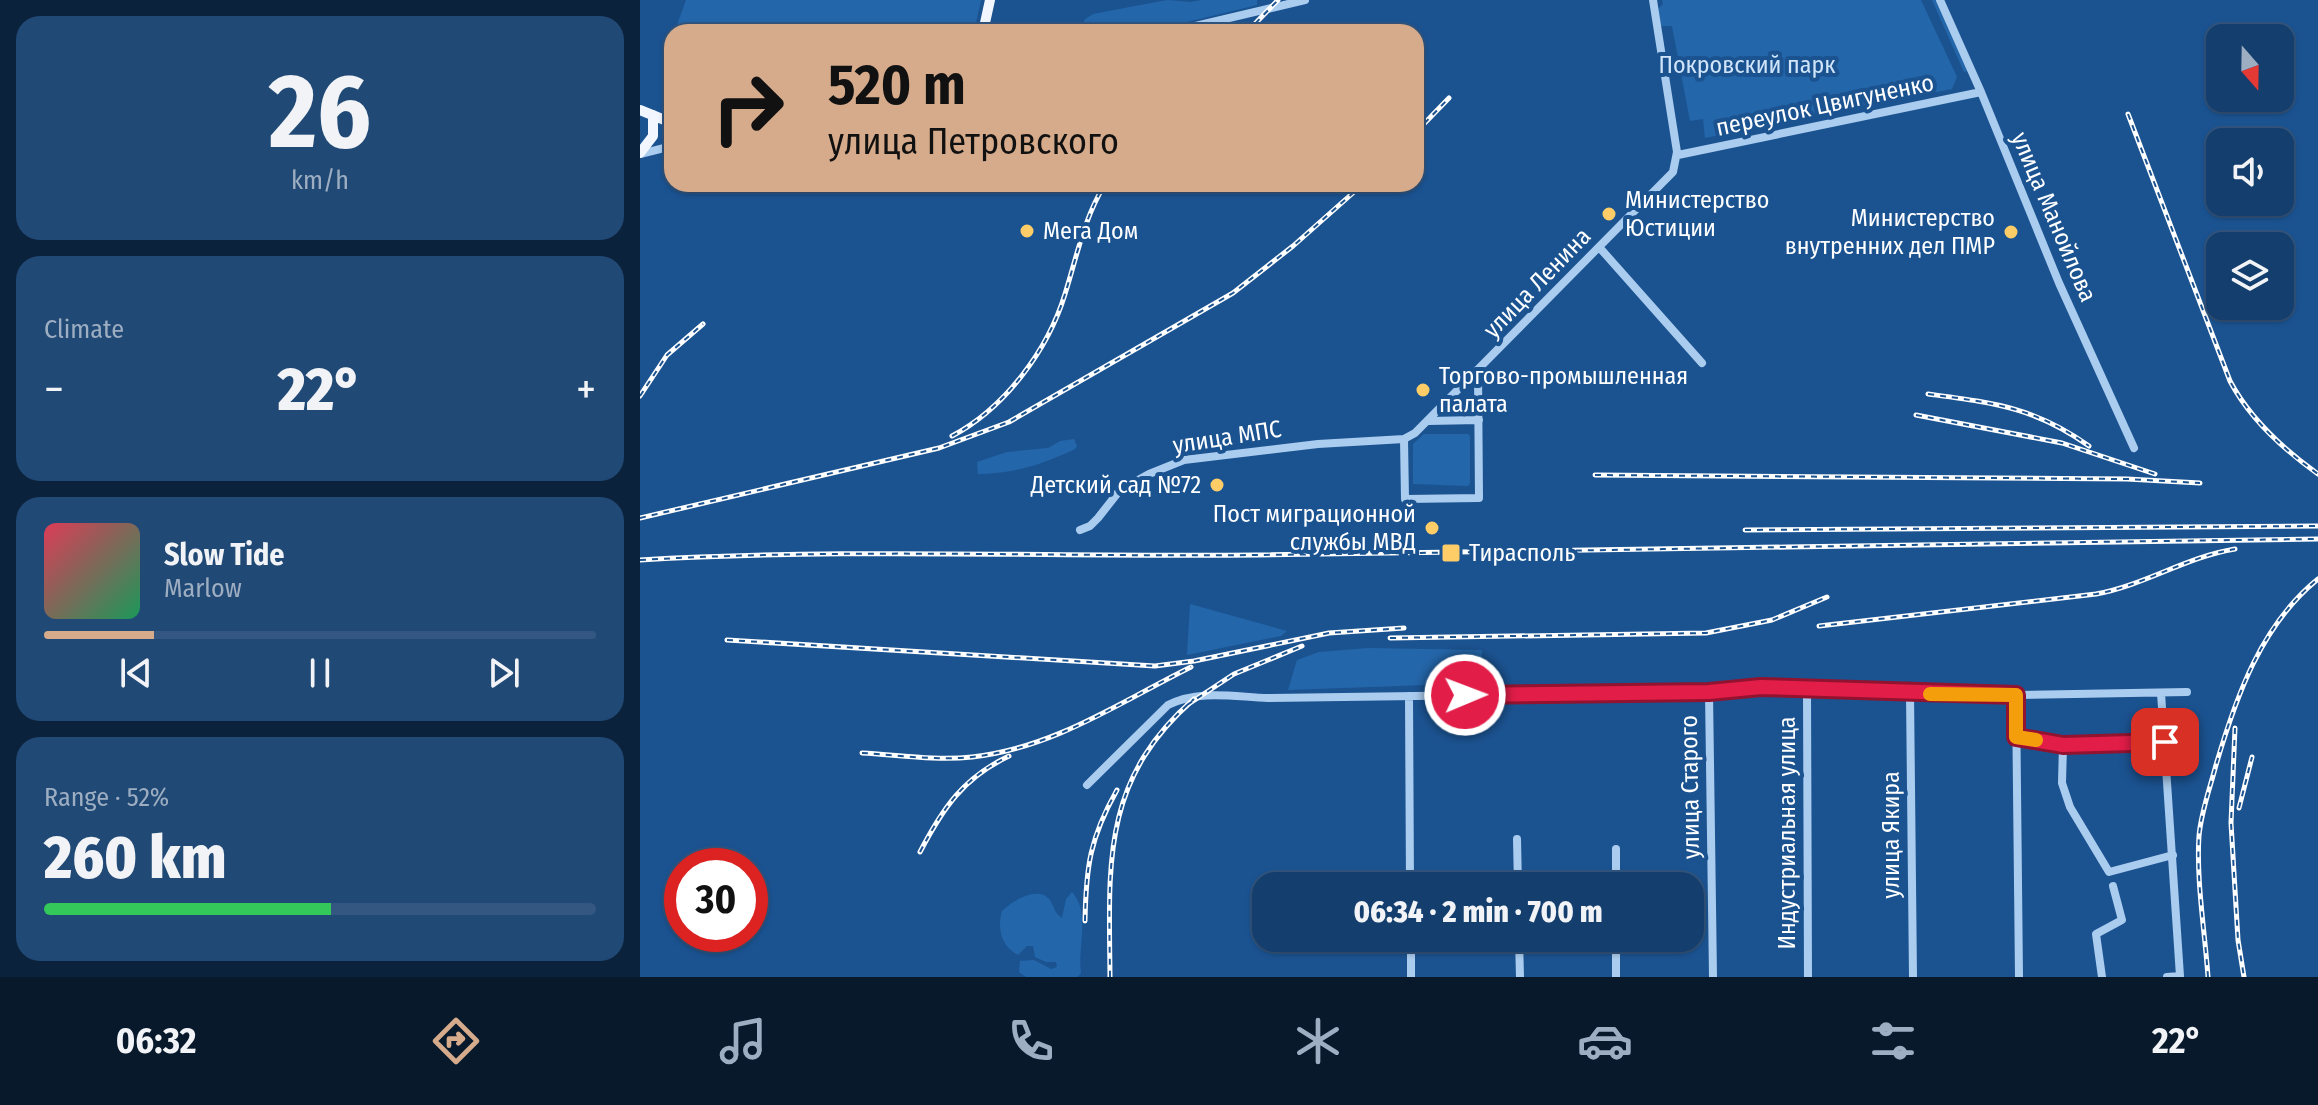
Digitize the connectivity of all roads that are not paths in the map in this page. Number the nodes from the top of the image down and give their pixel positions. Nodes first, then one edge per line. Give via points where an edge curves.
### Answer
1 (990, 0) edge
2 (1305, 0) edge
3 (1653, 0) edge
4 (1940, 0) edge
5 (985, 24) edge
6 (1204, 24) edge
7 (1981, 92) junction
8 (640, 110) edge
9 (653, 115) junction
10 (664, 120) edge
11 (664, 148) edge
12 (640, 154) edge
13 (1678, 155) junction
14 (1599, 247) junction
15 (1702, 363) dead end
16 (1478, 372) junction
17 (1479, 420) junction
18 (1428, 421) junction
19 (1404, 439) junction
20 (2134, 448) dead end
21 (1080, 530) dead end
22 (1807, 688) junction
23 (1709, 692) junction
24 (2187, 692) dead end
25 (1910, 693) junction
26 (2161, 693) junction
27 (2016, 695) junction
28 (1409, 696) junction
29 (2016, 737) junction
30 (2165, 742) junction
31 (2063, 745) junction
32 (1087, 785) dead end
33 (1517, 839) dead end
34 (1616, 849) dead end
35 (2173, 855) junction
36 (1410, 872) edge
37 (1518, 872) edge
38 (1616, 872) edge
39 (2113, 886) dead end
40 (1411, 952) edge
41 (1519, 952) edge
42 (1616, 952) edge
43 (2180, 976) edge
44 (1411, 977) edge
45 (1520, 977) edge
46 (1616, 977) edge
47 (1713, 977) edge
48 (1808, 977) edge
49 (1913, 977) edge
50 (2019, 977) edge
51 (2102, 977) edge
52 (2167, 977) edge

1 - 5 main road
2 - 6 street
3 - 13 street
4 - 7 street, улица Манойлова
7 - 13 street, переулок Цвигуненко
7 - 20 street, улица Манойлова
8 - 9 main road
9 - 10 main road
9 - 12 main road via 653,136
11 - 12 street
13 - 14 street, улица Ленина via 1668,180
14 - 15 street
14 - 16 street, улица Ленина
16 - 17 street
16 - 18 street, улица Ленина
17 - 18 street
17 - 19 street via 1479,498 1405,499
18 - 19 street, улица Ленина
19 - 21 street, улица МПС via 1184,460 1120,490 1098,518
22 - 23 street
22 - 25 street
22 - 48 street, Индустриальная улица
23 - 28 street
23 - 47 street, улица Старого
24 - 26 street
25 - 27 street
25 - 49 street, улица Якира
26 - 27 street
26 - 30 street
27 - 29 street
28 - 32 street via 1180,699
28 - 36 street
29 - 31 street
29 - 50 street
30 - 31 street
30 - 35 street
31 - 35 street via 2062,783 2070,807 2109,872
33 - 37 street
34 - 38 street
35 - 43 street
39 - 51 street via 2122,920 2096,934
40 - 44 street
41 - 45 street
42 - 46 street
43 - 52 street

